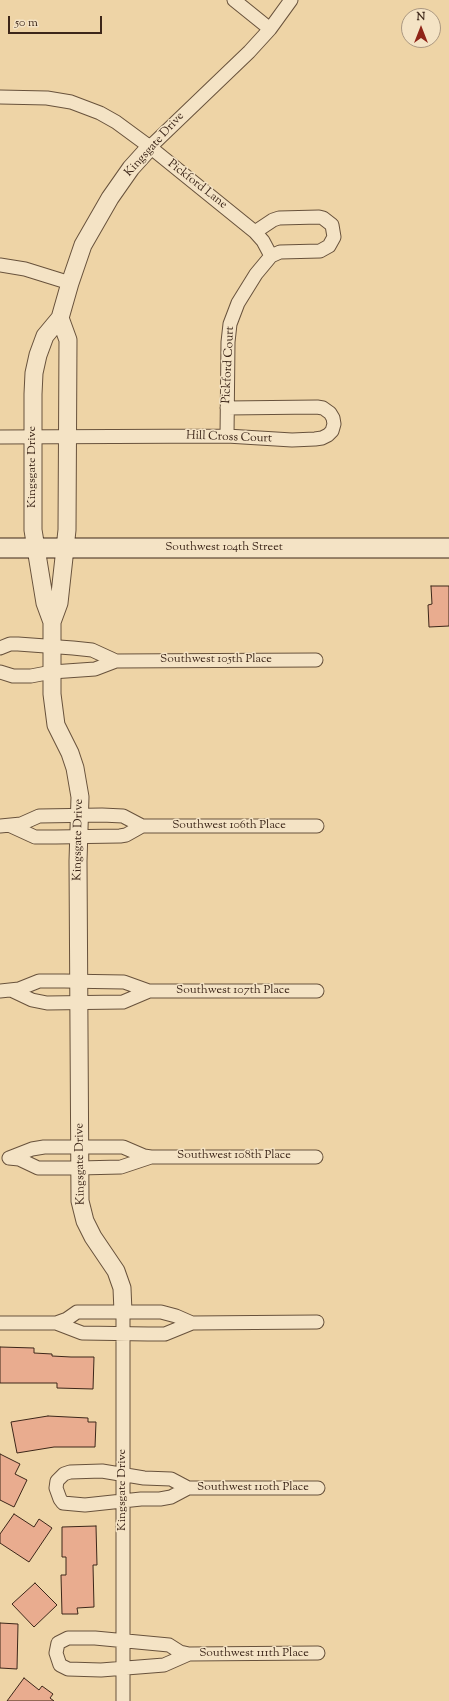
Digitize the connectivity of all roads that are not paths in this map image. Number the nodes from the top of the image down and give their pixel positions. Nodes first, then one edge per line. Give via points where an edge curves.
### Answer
1 (234, 0) edge
2 (291, 0) edge
3 (270, 29) junction
4 (0, 97) edge
5 (150, 147) junction
6 (255, 232) junction
7 (271, 256) junction
8 (0, 265) edge
9 (70, 283) junction
10 (60, 318) junction
11 (227, 408) junction
12 (227, 436) junction
13 (0, 437) edge
14 (33, 437) junction
15 (68, 437) junction
16 (0, 548) edge
17 (35, 548) junction
18 (65, 548) junction
19 (449, 548) edge
20 (52, 622) junction
21 (52, 646) junction
22 (0, 648) edge
23 (316, 660) dead end
24 (116, 661) junction
25 (0, 672) edge
26 (52, 672) junction
27 (79, 816) junction
28 (5, 826) edge
29 (142, 826) junction
30 (317, 826) dead end
31 (79, 837) junction
32 (79, 981) junction
33 (13, 990) junction
34 (0, 991) edge
35 (149, 991) junction
36 (317, 991) dead end
37 (79, 1002) junction
38 (79, 1147) junction
39 (316, 1156) dead end
40 (151, 1157) junction
41 (4, 1158) edge
42 (79, 1168) junction
43 (123, 1312) junction
44 (318, 1322) dead end
45 (0, 1323) edge
46 (56, 1323) junction
47 (192, 1323) junction
48 (123, 1334) junction
49 (123, 1475) junction
50 (188, 1488) junction
51 (318, 1488) dead end
52 (123, 1502) junction
53 (123, 1640) junction
54 (318, 1653) dead end
55 (190, 1654) junction
56 (123, 1668) junction
57 (123, 1701) edge

1 - 3 street
2 - 3 street, Kingsgate Drive
3 - 5 street, Kingsgate Drive
4 - 5 street, Pickford Lane via 47,98 71,102 116,122
5 - 6 street, Pickford Lane
5 - 9 street, Kingsgate Drive via 131,168 101,212 83,245
6 - 7 street, Pickford Lane
6 - 7 street via 279,218 319,217 332,225 334,237 326,249 313,252 280,252
7 - 11 street, Pickford Court via 256,274 233,313 228,342
8 - 9 street via 25,269
9 - 10 street, Kingsgate Drive
10 - 14 street, Kingsgate Drive via 45,336 38,355 34,373
10 - 15 street, Kingsgate Drive via 68,340
11 - 12 street, Pickford Court
11 - 12 street, Hill Cross Court via 317,407 330,413 334,418 334,424 328,436 322,438 292,440
12 - 15 street, Hill Cross Court
13 - 14 street, Hill Cross Court
14 - 15 street, Hill Cross Court
14 - 17 street, Kingsgate Drive via 32,530
15 - 18 street, Kingsgate Drive
16 - 17 main road, Southwest 104th Street
17 - 18 main road, Southwest 104th Street
17 - 20 street, Kingsgate Drive
18 - 19 main road, Southwest 104th Street
18 - 20 street, Kingsgate Drive via 59,603
20 - 21 street, Kingsgate Drive
21 - 22 street, Southwest 105th Place via 10,644
21 - 24 street, Southwest 105th Place via 92,650
21 - 26 street, Kingsgate Drive
23 - 24 street, Southwest 105th Place
24 - 26 street, Southwest 105th Place via 91,670
25 - 26 street, Southwest 105th Place via 22,677
26 - 27 street, Kingsgate Drive via 56,725 75,768 80,797
27 - 28 street, Southwest 106th Place via 39,816 21,824
27 - 29 street, Southwest 106th Place via 123,816
27 - 31 street, Kingsgate Drive
28 - 31 street, Southwest 106th Place via 35,837
29 - 30 street, Southwest 106th Place
29 - 31 street, Southwest 106th Place via 126,835
31 - 32 street, Kingsgate Drive
32 - 33 street, Southwest 107th Place via 39,981
32 - 35 street, Southwest 107th Place via 124,982
32 - 37 street, Kingsgate Drive
33 - 34 street, Southwest 107th Place
33 - 37 street, Southwest 107th Place via 38,1002
35 - 36 street, Southwest 107th Place
35 - 37 street, Southwest 107th Place via 123,1002
37 - 38 street, Kingsgate Drive
38 - 40 street, Southwest 108th Place via 123,1147
38 - 41 street, Southwest 108th Place via 37,1148
38 - 42 street, Kingsgate Drive
39 - 40 street, Southwest 108th Place
40 - 42 street, Southwest 108th Place via 121,1167
41 - 42 street, Southwest 108th Place via 19,1159 38,1168
42 - 43 street, Kingsgate Drive via 82,1211 93,1237 116,1271 122,1288
43 - 46 street via 77,1312
43 - 47 street via 160,1312
43 - 48 street, Kingsgate Drive
44 - 47 street
45 - 46 street
46 - 48 street via 82,1333
47 - 48 street via 165,1334
48 - 49 street, Kingsgate Drive
49 - 50 street, Southwest 110th Place via 171,1480
49 - 52 street, Kingsgate Drive
49 - 52 street, Southwest 110th Place via 102,1471 70,1472 60,1477 56,1488 60,1499 72,1505
50 - 51 street, Southwest 110th Place
50 - 52 street, Southwest 110th Place via 166,1498
52 - 53 street, Kingsgate Drive
53 - 55 street, Southwest 111th Place via 169,1645 180,1652
53 - 56 street, Kingsgate Drive
53 - 56 street, Southwest 111th Place via 68,1638 58,1643 56,1653 60,1665 68,1669
54 - 55 street, Southwest 111th Place
55 - 56 street, Southwest 111th Place via 164,1665
56 - 57 street, Kingsgate Drive

